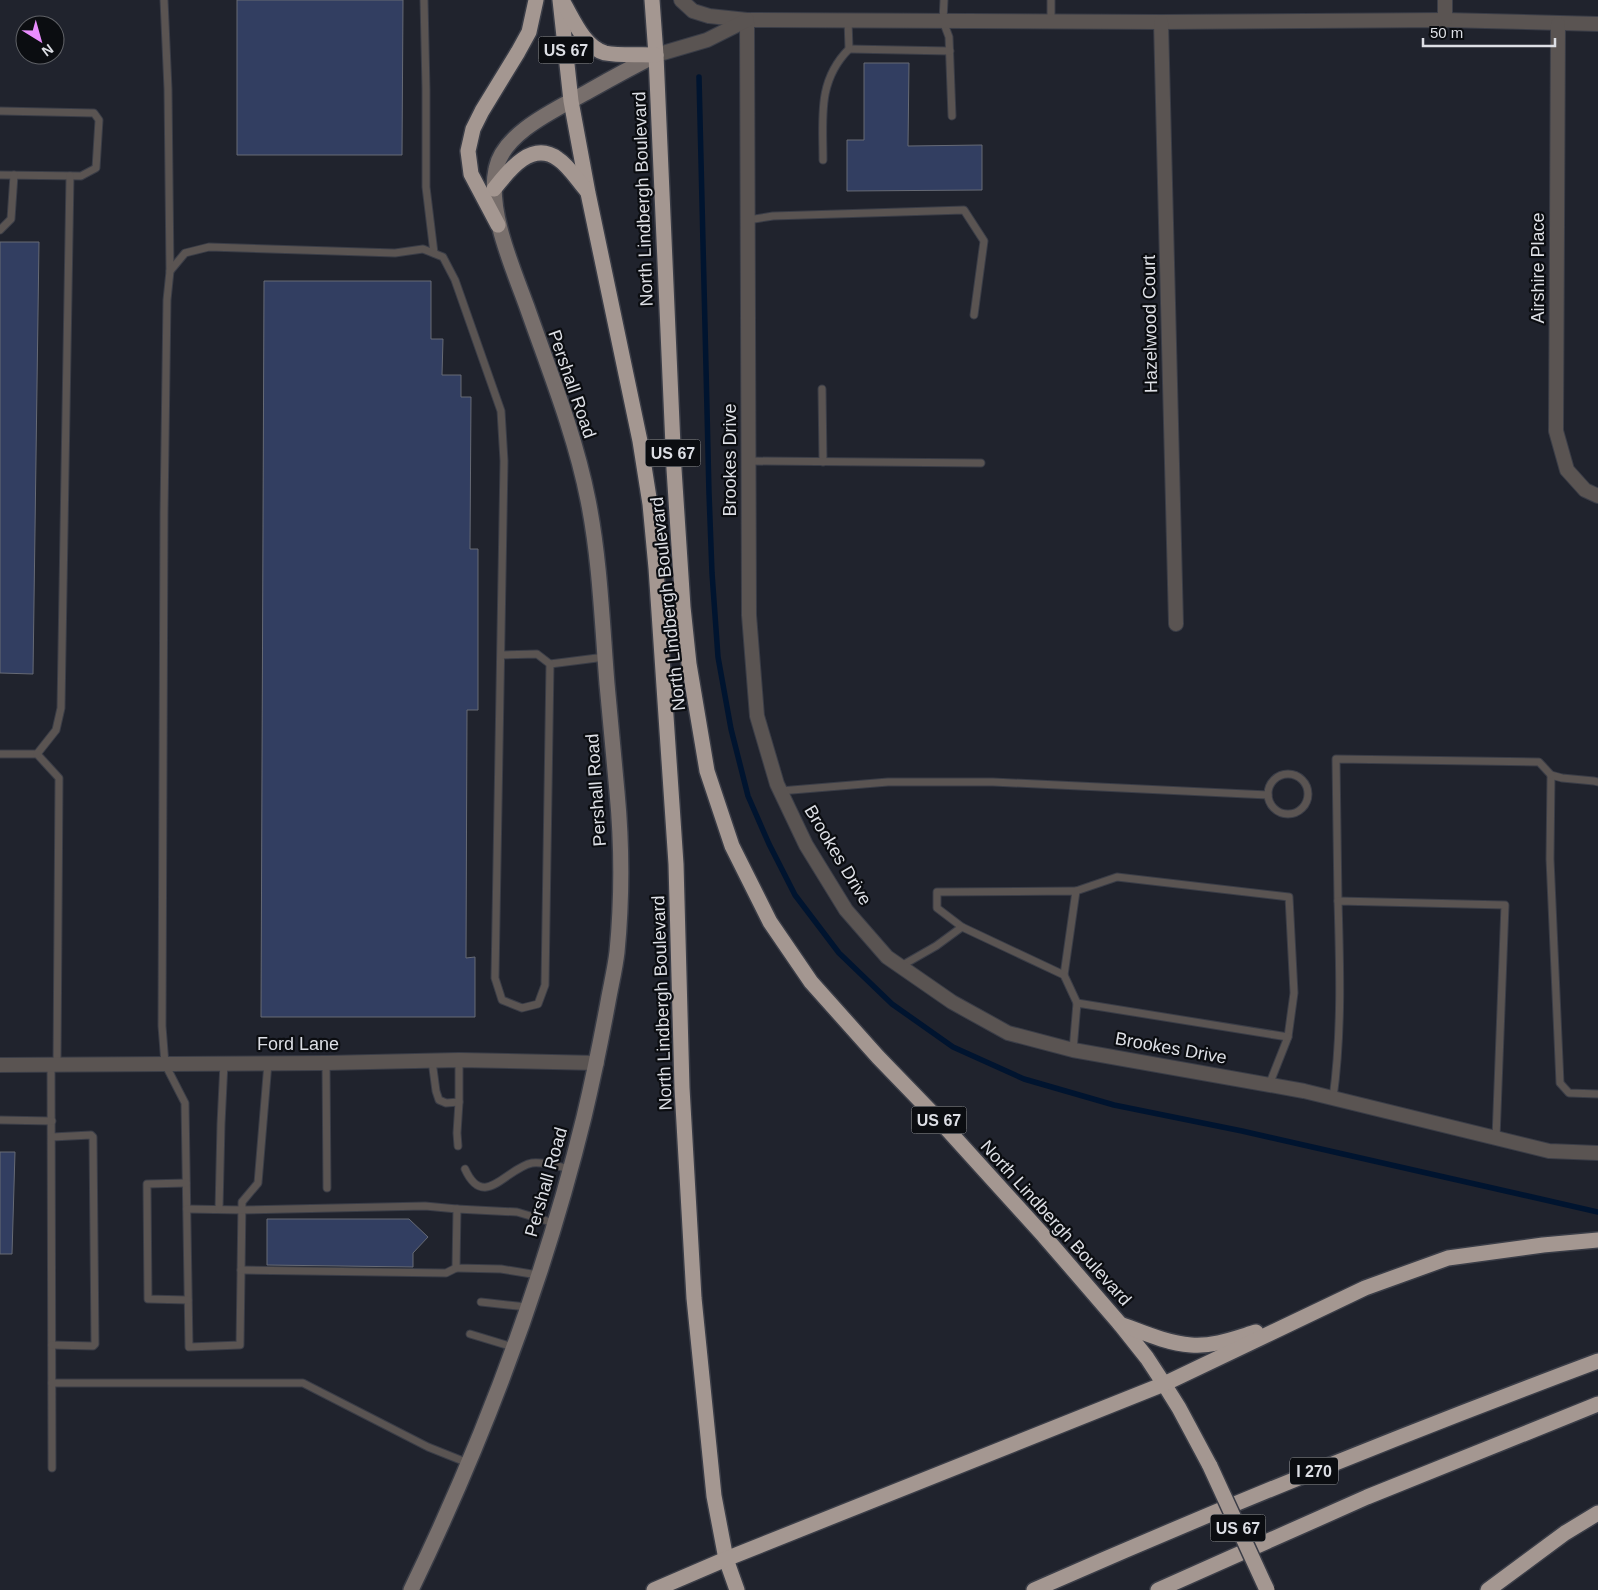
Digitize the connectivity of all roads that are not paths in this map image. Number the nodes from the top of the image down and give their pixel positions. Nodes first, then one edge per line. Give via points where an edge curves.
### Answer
1 (164, 0) edge
2 (424, 0) edge
3 (536, 0) edge
4 (561, 0) edge
5 (652, 0) edge
6 (681, 0) edge
7 (944, 0) edge
8 (1051, 0) edge
9 (1445, 0) edge
10 (747, 20) junction
11 (848, 20) junction
12 (1445, 20) junction
13 (943, 21) junction
14 (1051, 22) junction
15 (1161, 22) junction
16 (1558, 24) junction
17 (1598, 24) edge
18 (849, 50) junction
19 (950, 51) junction
20 (656, 55) junction
21 (571, 101) junction
22 (0, 111) edge
23 (952, 116) dead end
24 (823, 160) dead end
25 (0, 175) edge
26 (14, 175) junction
27 (70, 176) junction
28 (494, 189) junction
29 (588, 193) junction
30 (748, 220) junction
31 (498, 226) junction
32 (0, 230) edge
33 (434, 253) junction
34 (170, 271) junction
35 (974, 315) dead end
36 (822, 389) dead end
37 (749, 461) junction
38 (823, 462) junction
39 (981, 462) dead end
40 (1598, 496) edge
41 (1176, 624) dead end
42 (501, 655) junction
43 (605, 657) junction
44 (550, 664) junction
45 (0, 754) edge
46 (37, 754) junction
47 (1551, 775) junction
48 (1598, 782) edge
49 (780, 791) junction
50 (1268, 795) junction
51 (1076, 891) junction
52 (1338, 901) junction
53 (962, 928) junction
54 (900, 967) junction
55 (1064, 975) junction
56 (1078, 1003) junction
57 (1288, 1037) junction
58 (1073, 1050) junction
59 (432, 1060) junction
60 (460, 1060) junction
61 (268, 1062) junction
62 (224, 1063) junction
63 (326, 1063) junction
64 (597, 1063) junction
65 (165, 1064) junction
66 (0, 1065) edge
67 (54, 1065) junction
68 (1269, 1085) junction
69 (1598, 1094) edge
70 (1333, 1098) junction
71 (459, 1102) junction
72 (0, 1120) edge
73 (52, 1121) junction
74 (52, 1136) junction
75 (1496, 1138) junction
76 (458, 1146) dead end
77 (1598, 1153) edge
78 (465, 1169) dead end
79 (571, 1169) junction
80 (186, 1183) junction
81 (327, 1188) dead end
82 (187, 1209) junction
83 (219, 1209) junction
84 (457, 1209) junction
85 (242, 1210) junction
86 (554, 1223) junction
87 (1598, 1240) edge
88 (456, 1268) junction
89 (241, 1270) junction
90 (538, 1275) junction
91 (188, 1300) junction
92 (482, 1302) dead end
93 (527, 1307) junction
94 (1292, 1323) junction
95 (1120, 1324) junction
96 (470, 1334) dead end
97 (52, 1345) junction
98 (513, 1347) junction
99 (1598, 1361) edge
100 (52, 1383) junction
101 (1164, 1384) junction
102 (1598, 1404) edge
103 (469, 1463) junction
104 (52, 1468) dead end
105 (1598, 1513) edge
106 (726, 1559) junction
107 (411, 1590) edge
108 (654, 1590) edge
109 (737, 1590) edge
110 (1034, 1590) edge
111 (1158, 1590) edge
112 (1267, 1590) edge
113 (1488, 1590) edge

1 - 34 lane
2 - 33 lane via 426,188
3 - 31 highway via 529,32 482,111 473,129 468,151 471,174
4 - 20 highway via 590,44 603,52
4 - 21 highway, North Lindbergh Boulevard / US 67
5 - 20 highway, North Lindbergh Boulevard / US 67
6 - 10 street via 693,11 709,16
7 - 13 lane
8 - 14 lane
9 - 12 street
10 - 11 street
10 - 20 street via 707,40
10 - 30 street, Brookes Drive
11 - 13 street
11 - 18 lane
12 - 15 street
12 - 16 street
13 - 14 street
13 - 19 lane via 950,37
14 - 15 street
15 - 41 street, Hazelwood Court
16 - 17 street
16 - 40 street, Airshire Place via 1556,431 1567,470 1584,490
18 - 19 lane
18 - 24 lane via 830,74 823,103
19 - 23 lane
20 - 21 street, Pershall Road
20 - 95 highway, North Lindbergh Boulevard / US 67 via 673,460 684,616 707,771 732,846 770,922 811,982 1044,1236
21 - 28 street, Pershall Road via 522,132 503,151 496,168
21 - 29 highway, North Lindbergh Boulevard / US 67
22 - 27 lane via 94,114 99,120 96,168 81,176
25 - 26 lane
26 - 27 lane
26 - 32 lane via 11,219
27 - 46 lane via 61,708 56,730
28 - 29 highway via 518,162 533,154 548,153 560,160
28 - 31 street, Pershall Road
29 - 106 highway, North Lindbergh Boulevard / US 67 via 640,440 656,559 676,864 682,1088 694,1298 714,1496
30 - 35 lane via 773,216 964,210 984,241
30 - 37 street, Brookes Drive
31 - 43 street, Pershall Road via 560,402 588,499
33 - 34 lane via 423,249 395,253 209,247 185,253
33 - 42 lane via 442,257 455,280 501,411 504,461
34 - 65 lane via 164,514 162,1026
36 - 38 lane
37 - 38 lane
37 - 49 street, Brookes Drive via 749,615 757,716
38 - 39 lane
42 - 44 lane via 537,654
42 - 44 lane via 496,978 502,1000 522,1008 538,1004 545,986
43 - 44 lane
43 - 64 street, Pershall Road via 618,797 620,910 616,957
45 - 46 lane
46 - 67 lane via 59,778
47 - 48 lane
47 - 52 lane via 1539,762 1336,760
47 - 69 lane via 1550,859 1560,1083 1569,1093
49 - 50 lane via 888,782 993,782
49 - 54 street, Brookes Drive via 806,845 846,910 887,958
50 - 50 lane via 1276,778 1288,774 1305,784 1308,796 1297,812 1284,814 1273,807
51 - 53 lane via 937,892 937,908
51 - 55 lane
51 - 57 lane via 1117,877 1289,897 1294,993
52 - 70 lane via 1340,1010
52 - 75 lane via 1505,905
53 - 54 lane
53 - 55 lane
54 - 58 street, Brookes Drive via 952,1002 1008,1033
55 - 56 lane
56 - 57 lane
56 - 58 lane
57 - 68 lane
58 - 68 street, Brookes Drive
59 - 60 street, Ford Lane
59 - 63 street, Ford Lane
59 - 71 lane via 439,1100
60 - 64 street, Ford Lane
60 - 71 lane
61 - 62 street, Ford Lane
61 - 63 street, Ford Lane
61 - 85 lane via 258,1183 242,1202
62 - 65 street, Ford Lane
62 - 83 lane
63 - 81 lane
64 - 79 street, Pershall Road
65 - 67 street, Ford Lane
65 - 80 lane via 185,1103
66 - 67 street, Ford Lane
67 - 73 lane
68 - 70 street, Brookes Drive
70 - 75 street, Brookes Drive
71 - 76 lane
72 - 73 lane
73 - 74 lane
74 - 97 lane
74 - 97 lane via 93,1136 95,1344
75 - 77 street, Brookes Drive via 1549,1151
78 - 79 lane via 470,1181 480,1187 490,1187 523,1165 534,1162
79 - 86 street, Pershall Road
80 - 82 lane
80 - 91 lane via 147,1184 148,1298
82 - 83 lane
82 - 91 lane
83 - 85 lane
84 - 85 lane via 425,1206
84 - 86 lane via 517,1212
84 - 88 lane
85 - 89 lane
86 - 90 street, Pershall Road
87 - 94 highway via 1448,1258 1365,1288
88 - 89 lane via 446,1273
88 - 90 lane via 501,1269
89 - 91 lane via 240,1346 189,1347
90 - 93 street, Pershall Road
92 - 93 lane
93 - 98 street, Pershall Road
94 - 95 highway via 1217,1343 1192,1345 1158,1338
94 - 101 highway
95 - 101 highway, North Lindbergh Boulevard / US 67
96 - 98 lane
97 - 100 lane
98 - 103 street, Pershall Road
99 - 110 highway, I 270 via 1270,1489
100 - 103 lane via 302,1383 428,1447
100 - 104 lane
101 - 106 highway
101 - 112 highway, North Lindbergh Boulevard / US 67, bridge via 1210,1466
102 - 111 highway, I 270 via 1376,1493
103 - 107 street, Pershall Road
105 - 113 highway via 1565,1533
106 - 108 highway
106 - 109 highway, North Lindbergh Boulevard / US 67

